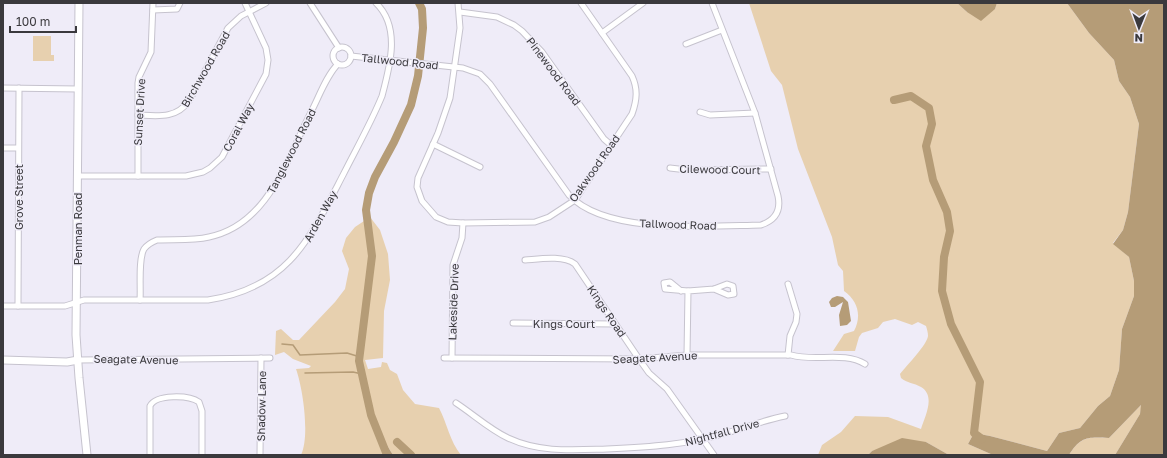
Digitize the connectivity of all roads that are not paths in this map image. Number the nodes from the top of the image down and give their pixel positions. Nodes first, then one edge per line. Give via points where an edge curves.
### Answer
1 (79, 3) edge
2 (153, 3) edge
3 (180, 3) edge
4 (245, 3) edge
5 (266, 3) edge
6 (310, 3) edge
7 (376, 3) edge
8 (458, 3) edge
9 (581, 3) edge
10 (643, 3) edge
11 (712, 3) edge
12 (153, 10) junction
13 (248, 12) junction
14 (460, 12) junction
15 (722, 30) junction
16 (602, 33) junction
17 (686, 44) dead end
18 (339, 48) junction
19 (351, 56) junction
20 (390, 60) junction
21 (338, 64) junction
22 (455, 67) junction
23 (3, 88) edge
24 (19, 88) junction
25 (78, 89) junction
26 (700, 112) dead end
27 (755, 113) junction
28 (138, 115) junction
29 (433, 144) junction
30 (611, 145) junction
31 (3, 148) edge
32 (18, 148) junction
33 (480, 167) dead end
34 (670, 168) dead end
35 (771, 169) junction
36 (77, 176) junction
37 (138, 176) junction
38 (575, 200) junction
39 (463, 224) junction
40 (525, 260) dead end
41 (788, 284) dead end
42 (714, 289) dead end
43 (681, 290) dead end
44 (688, 292) junction
45 (140, 300) junction
46 (77, 302) junction
47 (3, 306) edge
48 (18, 306) junction
49 (513, 323) dead end
50 (615, 324) junction
51 (687, 354) junction
52 (788, 354) junction
53 (261, 358) junction
54 (270, 358) dead end
55 (444, 358) dead end
56 (452, 358) junction
57 (639, 359) junction
58 (3, 360) edge
59 (78, 360) junction
60 (865, 364) dead end
61 (456, 403) dead end
62 (785, 416) dead end
63 (702, 438) junction
64 (87, 455) edge
65 (150, 455) edge
66 (202, 455) edge
67 (260, 455) edge
68 (714, 455) edge

1 - 25 street, Penman Road
2 - 12 street, Sunset Drive
3 - 12 street via 174,10
4 - 13 street, Coral Way
5 - 13 street, Birchwood Road
6 - 18 street
7 - 20 street, Arden Way via 386,15 390,26
8 - 14 street, Oakwood Road
9 - 16 street, Oakwood Road
10 - 16 street
11 - 15 street, Tallwood Road
12 - 28 street, Sunset Drive via 151,52 140,77
13 - 28 street, Birchwood Road via 235,21 223,35 182,110 170,115
13 - 37 street, Coral Way via 266,48 267,67 262,82 226,151 210,168 197,174
14 - 22 street, Oakwood Road
14 - 30 street, Pinewood Road via 497,17 514,24 522,31 542,52 604,139
15 - 17 street
15 - 27 street, Tallwood Road
16 - 30 street, Oakwood Road via 632,76 637,97 632,114
18 - 19 street via 347,48
18 - 21 street via 333,57
19 - 20 street, Tallwood Road
19 - 21 street via 347,64
20 - 22 street, Tallwood Road
20 - 45 street, Arden Way via 384,91 377,108 318,224 304,246 284,267 252,288 221,298 198,301
21 - 45 street, Tanglewood Road via 263,203 247,219 218,235 157,240 151,243 144,249 141,257
22 - 29 street, Oakwood Road via 448,106
22 - 38 street, Tallwood Road via 473,70 485,78
23 - 24 street
24 - 25 street
24 - 32 street, Grove Street
25 - 36 street, Penman Road
26 - 27 street via 710,115
27 - 35 street, Tallwood Road
28 - 37 street, Sunset Drive
29 - 33 street
29 - 39 street, Oakwood Road via 418,178 419,194 425,206 436,217
30 - 38 street, Oakwood Road
31 - 32 street
32 - 48 street, Grove Street
34 - 35 street, Cilewood Court
35 - 38 street, Tallwood Road via 779,207 773,218 761,225 636,223 587,210
36 - 37 street, Coral Way
36 - 46 street, Penman Road
38 - 39 street, Oakwood Road via 549,217 535,222
39 - 56 street, Lakeside Drive via 462,238 453,265
40 - 50 street, Kings Road via 571,261
41 - 52 street via 797,314
42 - 44 street
43 - 44 street
44 - 51 street
45 - 46 street, Arden Way
46 - 48 street, Arden Way via 65,306
46 - 59 street, Penman Road
47 - 48 street, Arden Way
49 - 50 street, Kings Court
50 - 57 street, Kings Road
51 - 52 street, Seagate Avenue
51 - 57 street, Seagate Avenue
52 - 60 street, Seagate Avenue via 803,358 856,358
53 - 54 street, Seagate Avenue
53 - 59 street, Seagate Avenue
53 - 67 street, Shadow Lane
55 - 56 street, Seagate Avenue
56 - 57 street, Seagate Avenue
57 - 63 street, Kings Road via 649,373 667,389
58 - 59 street, Seagate Avenue
59 - 64 street, Penman Road
61 - 63 street, Nightfall Drive via 508,438 540,448 644,448 676,445
62 - 63 street, Nightfall Drive
63 - 68 street, Kings Road
65 - 66 street via 150,411 153,401 170,398 193,399 199,402 202,411

